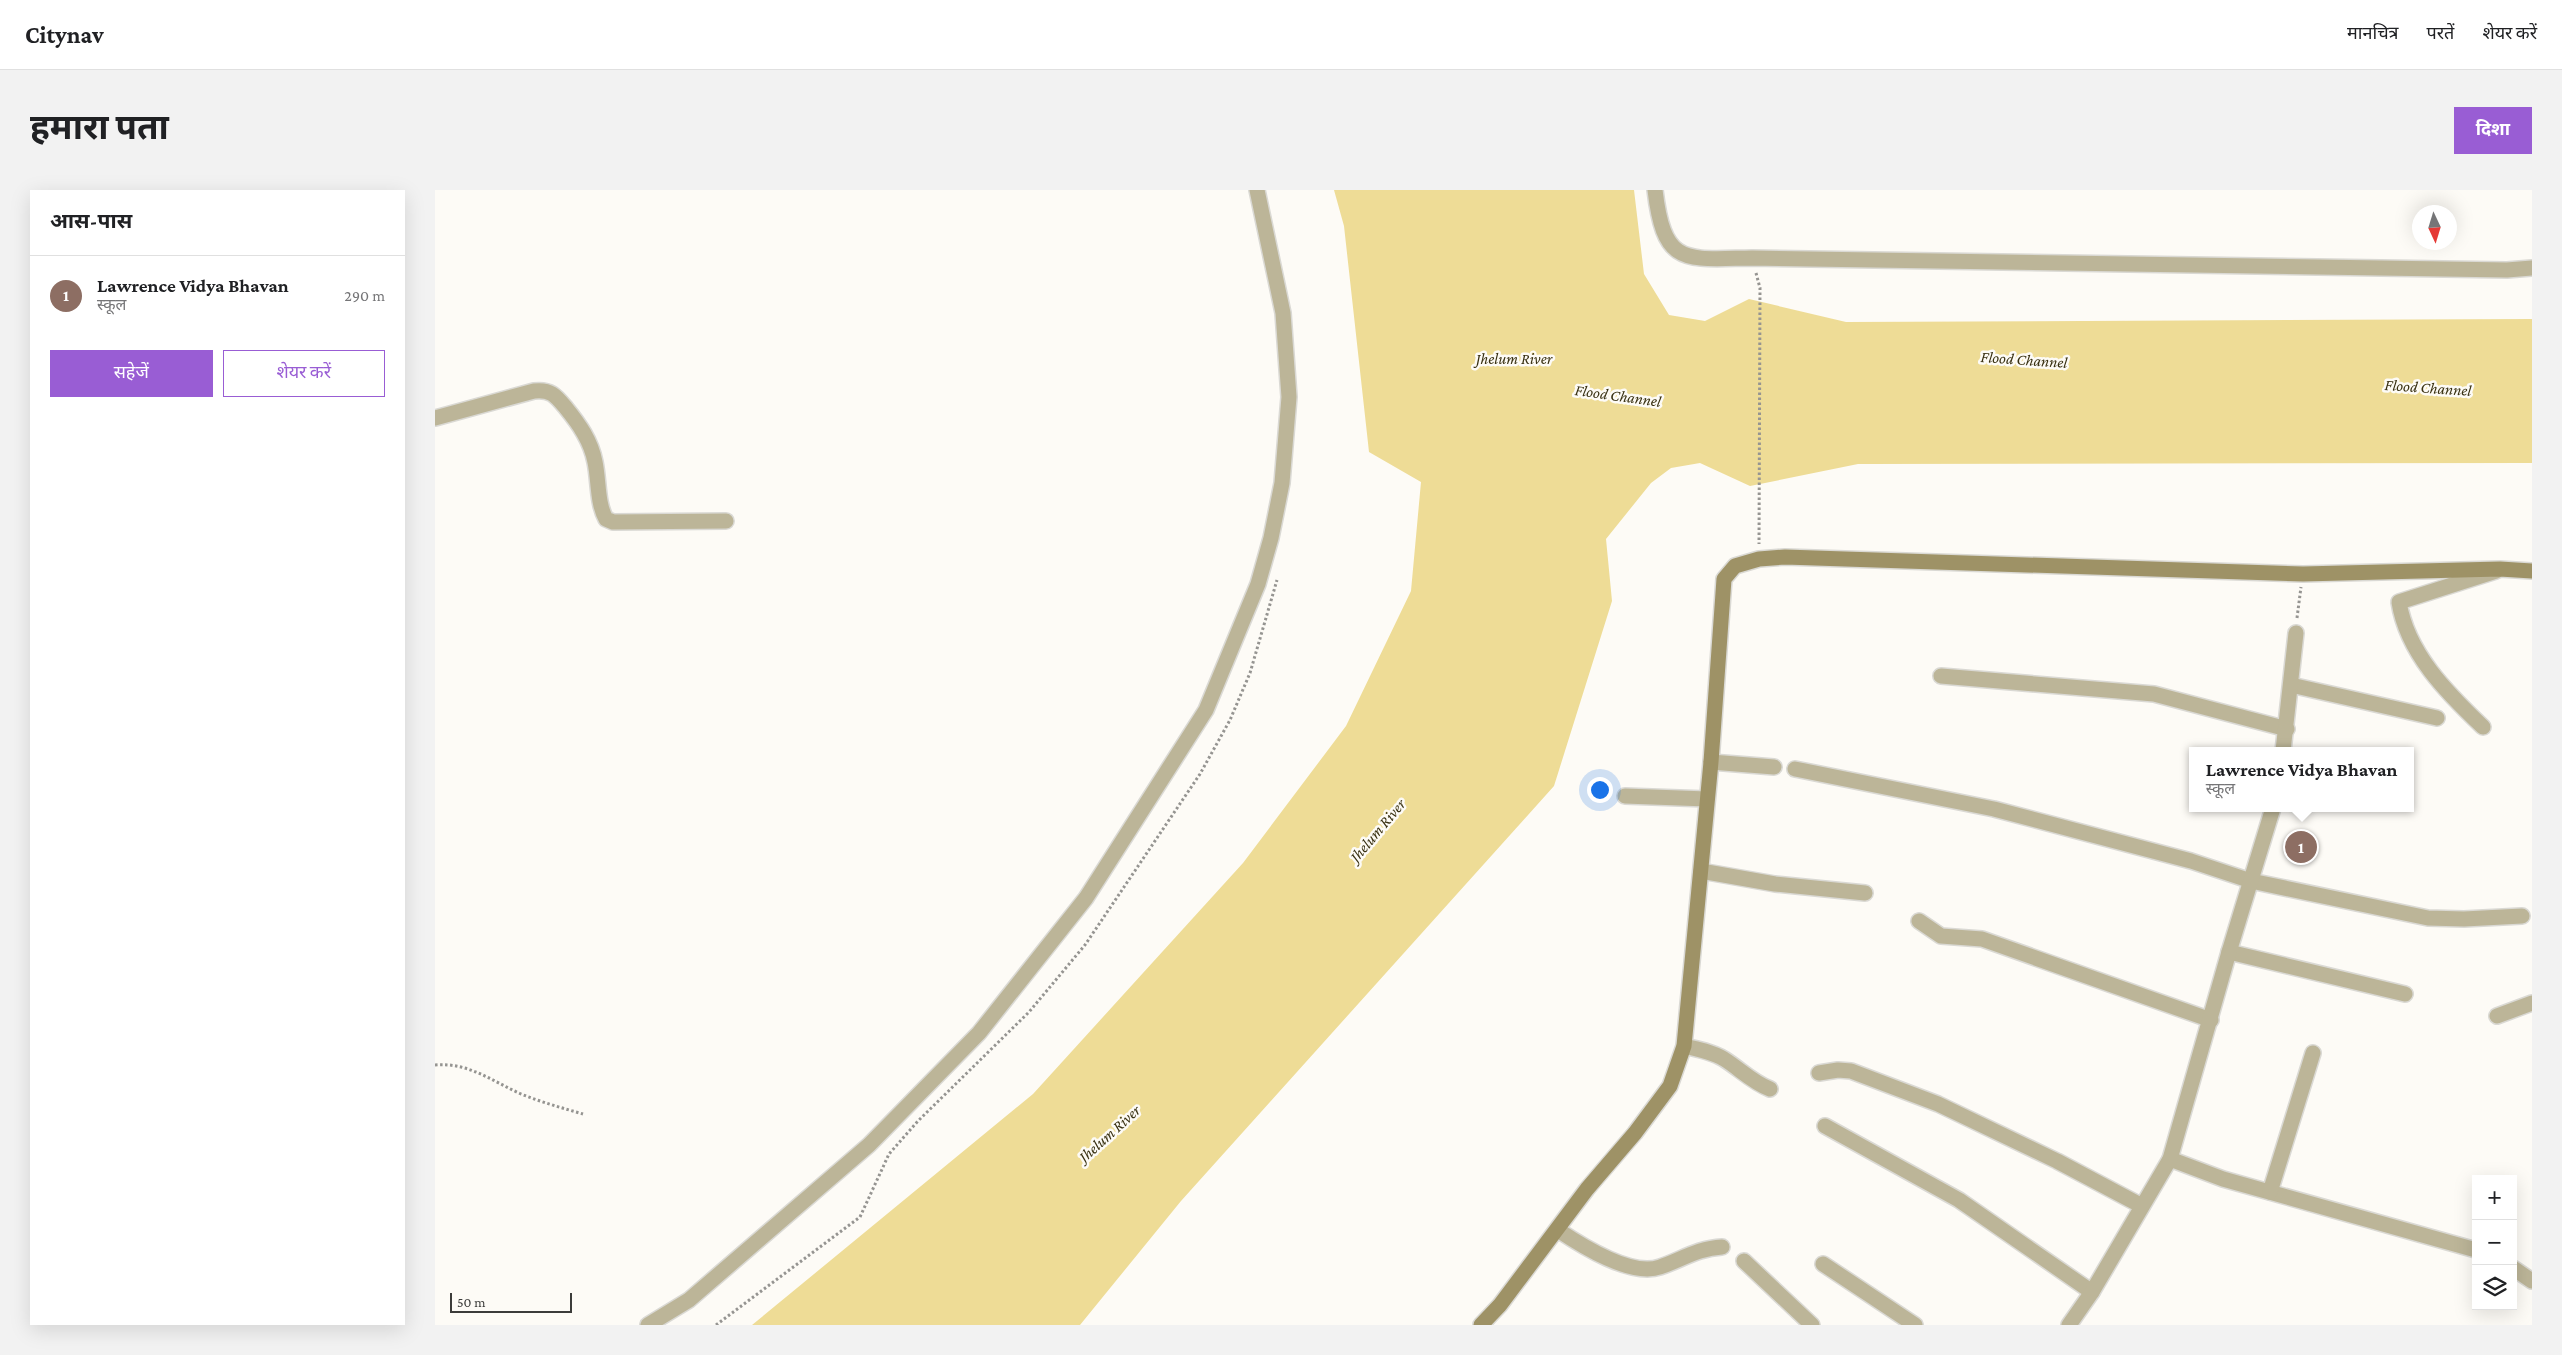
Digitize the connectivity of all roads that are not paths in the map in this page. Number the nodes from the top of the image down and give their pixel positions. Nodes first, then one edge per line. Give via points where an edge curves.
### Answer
1 (1257, 190) edge
2 (1655, 190) edge
3 (2532, 268) edge
4 (435, 418) edge
5 (726, 521) dead end
6 (2502, 569) junction
7 (2532, 571) edge
8 (2296, 633) road end
9 (1941, 676) dead end
10 (2291, 685) junction
11 (2437, 718) dead end
12 (2483, 727) dead end
13 (2287, 729) junction
14 (2284, 747) edge
15 (1711, 762) junction
16 (1774, 767) dead end
17 (1795, 769) dead end
18 (1625, 796) dead end
19 (1707, 798) junction
20 (2272, 812) edge
21 (1701, 871) junction
22 (2251, 881) junction
23 (1865, 893) dead end
24 (2522, 916) dead end
25 (1919, 921) dead end
26 (2229, 952) junction
27 (2405, 994) dead end
28 (2532, 1003) edge
29 (2497, 1016) dead end
30 (2211, 1020) junction
31 (1684, 1046) junction
32 (2313, 1054) dead end
33 (1819, 1073) dead end
34 (1770, 1089) dead end
35 (1825, 1126) dead end
36 (2170, 1159) junction
37 (2270, 1192) junction
38 (2142, 1206) junction
39 (1558, 1230) junction
40 (1721, 1248) dead end
41 (2472, 1249) edge
42 (1744, 1261) dead end
43 (1823, 1264) dead end
44 (2517, 1271) edge
45 (2532, 1281) edge
46 (2092, 1292) junction
47 (648, 1325) edge
48 (1481, 1325) edge
49 (1812, 1325) edge
50 (1915, 1325) edge
51 (2069, 1325) edge

1 - 47 street via 1283,313 1289,397 1282,483 1258,584 1206,710 1086,898 979,1033 869,1145 689,1300
2 - 3 street via 1662,230 1669,245 1686,257 1697,259
4 - 5 street via 534,390 547,390 577,421 592,450 606,519 613,522
6 - 7 main road
6 - 12 street via 2399,602 2420,657 2455,700
6 - 15 main road via 2303,574 1785,557 1759,559 1735,566 1724,579
8 - 10 street
9 - 13 street via 2154,694
10 - 11 street
10 - 13 street
13 - 14 street
15 - 16 street
15 - 19 main road
17 - 22 street via 1994,809 2191,861
18 - 19 street
19 - 21 main road
20 - 22 street
21 - 23 street via 1775,884
21 - 31 main road
22 - 24 street via 2428,918
22 - 26 street
25 - 30 street via 1941,936 1982,939
26 - 27 street
26 - 30 street
28 - 29 street
30 - 36 street
31 - 34 street via 1713,1053
31 - 39 main road via 1670,1086
32 - 37 street
33 - 38 street via 1851,1071 1938,1104
35 - 46 street via 1959,1200
36 - 37 street
36 - 38 street
37 - 41 street
38 - 46 street
39 - 40 street via 1584,1248 1640,1269 1660,1267 1700,1250
39 - 48 main road
42 - 49 street
43 - 50 street
44 - 45 street
46 - 51 street

